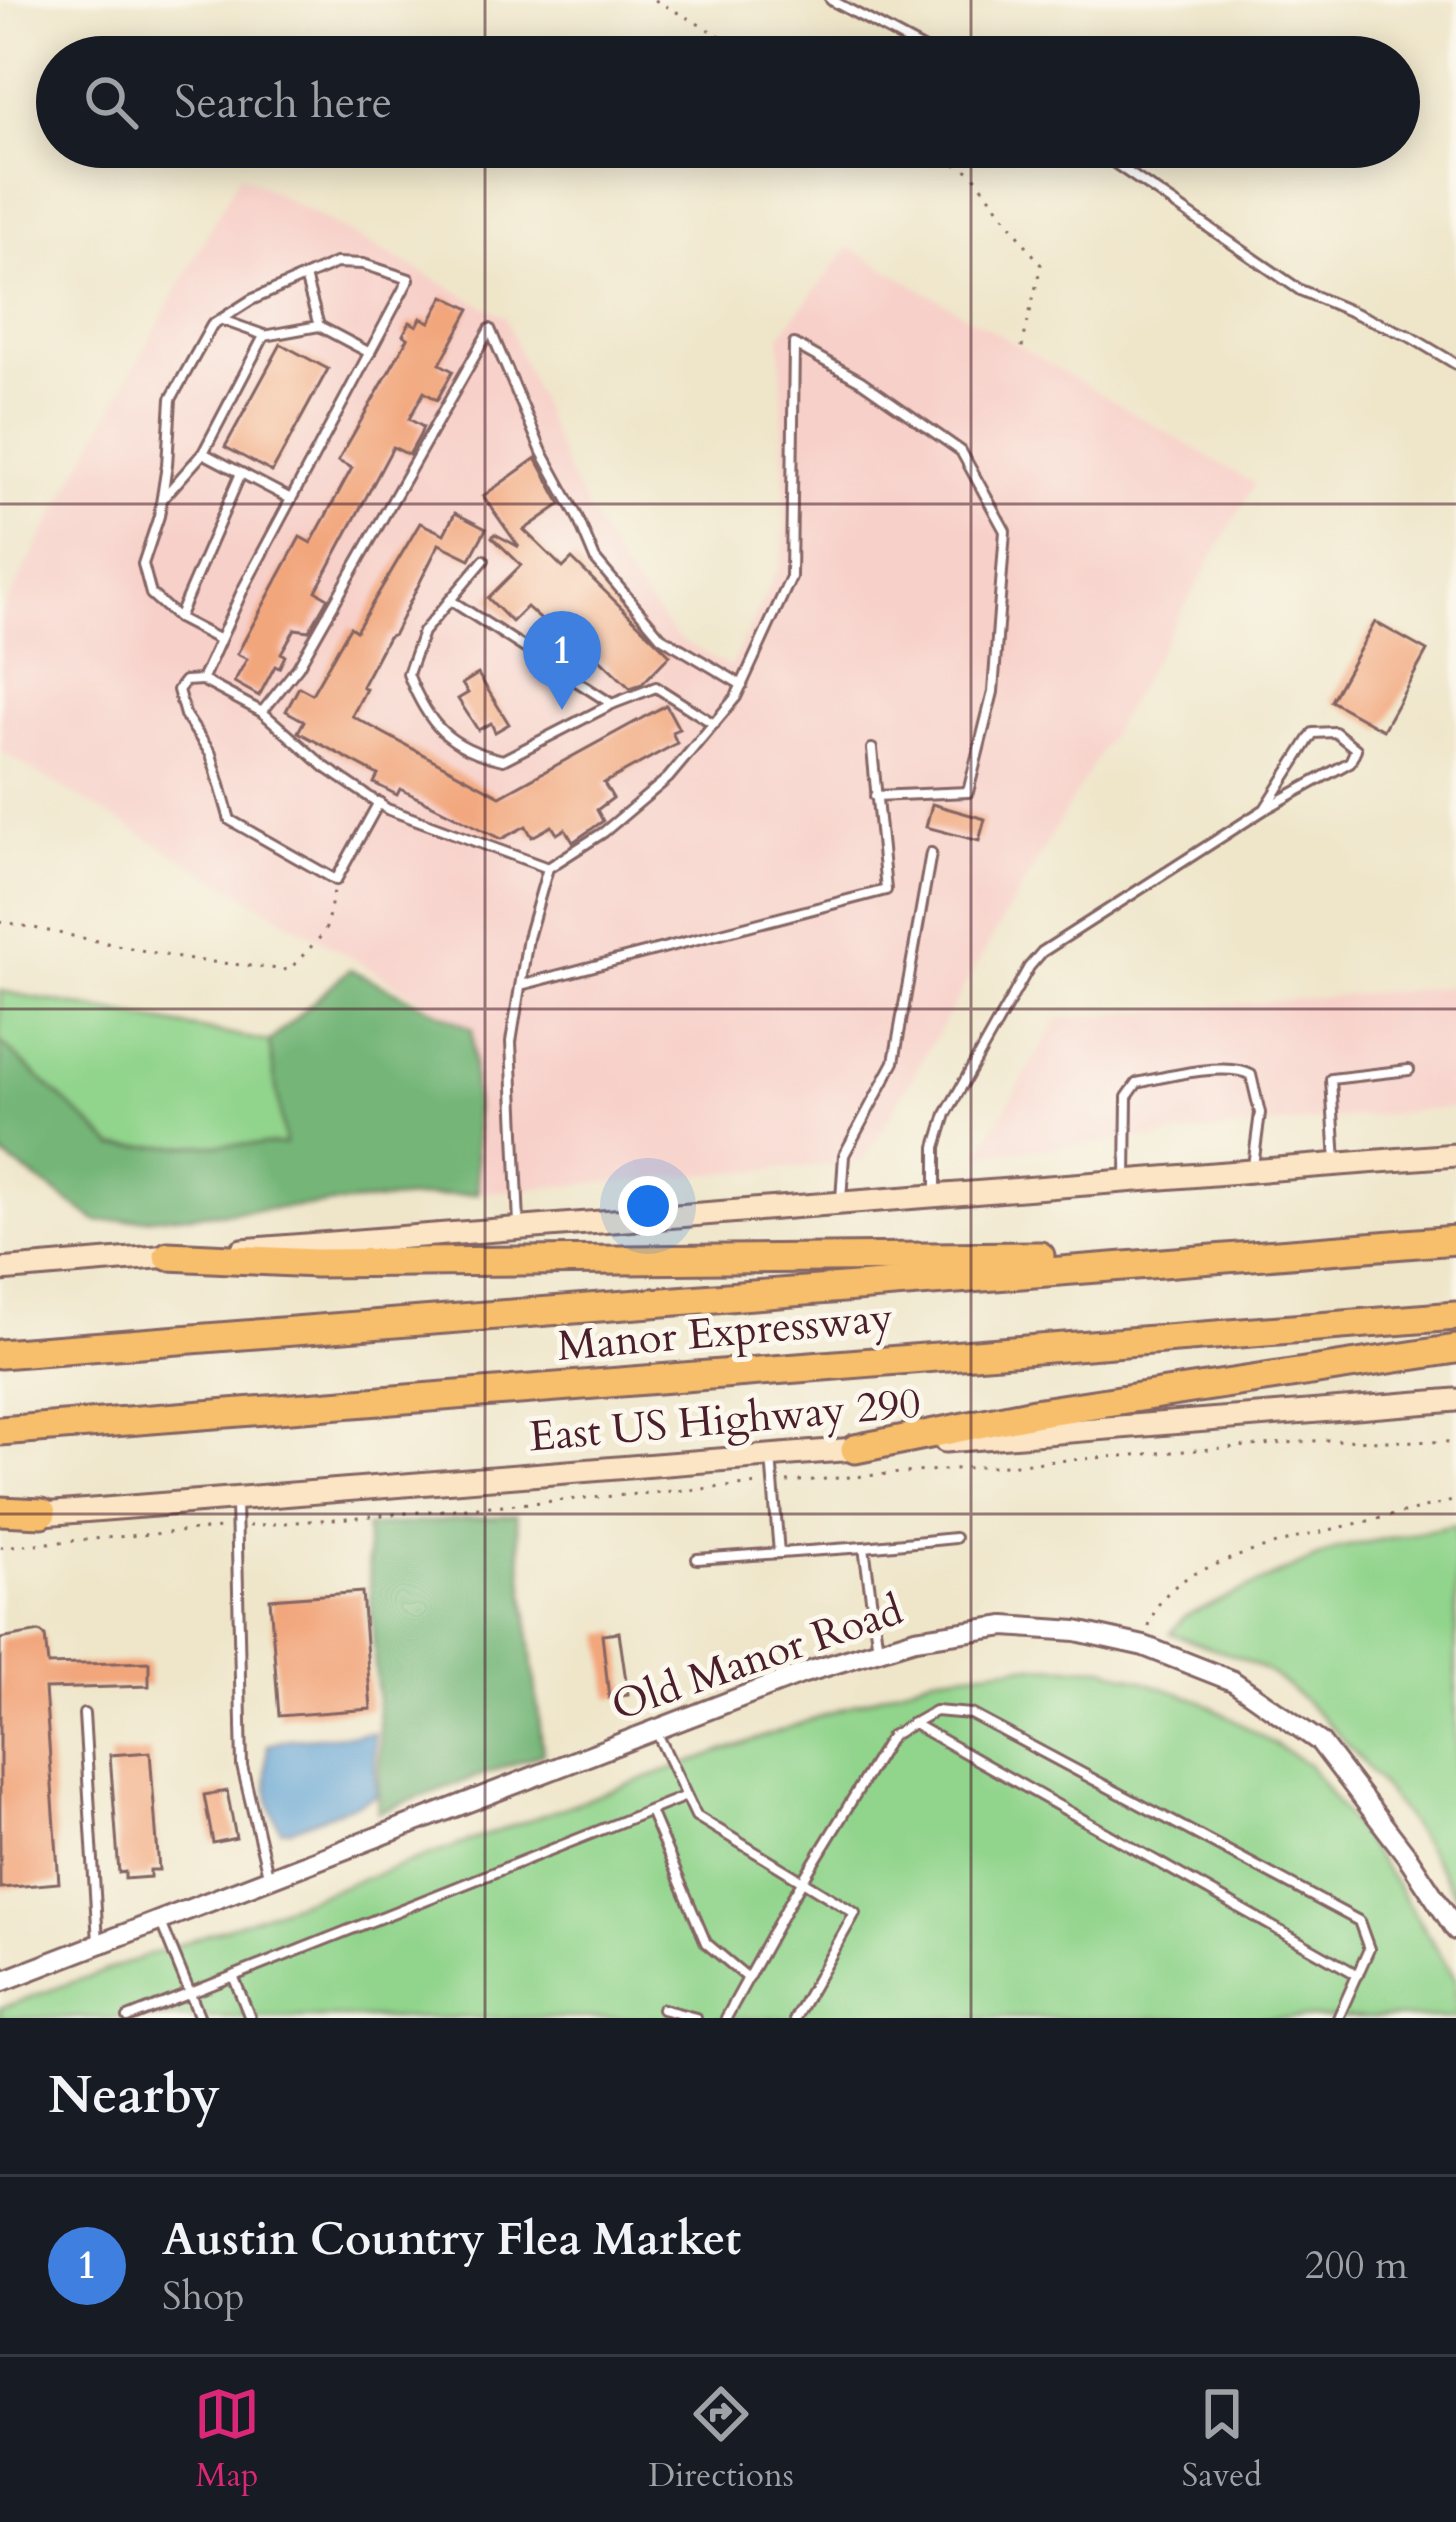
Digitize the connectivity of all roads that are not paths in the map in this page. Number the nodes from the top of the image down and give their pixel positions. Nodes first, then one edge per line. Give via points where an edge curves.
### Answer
1 (831, 0) edge
2 (899, 36) edge
3 (1125, 168) edge
4 (304, 277) junction
5 (220, 320) junction
6 (319, 326) junction
7 (265, 336) junction
8 (370, 353) junction
9 (1456, 364) edge
10 (203, 453) junction
11 (241, 473) junction
12 (291, 499) junction
13 (161, 500) junction
14 (484, 560) dead end
15 (450, 600) junction
16 (178, 618) junction
17 (220, 640) junction
18 (202, 680) junction
19 (742, 685) junction
20 (612, 704) junction
21 (262, 712) junction
22 (714, 724) junction
23 (872, 748) dead end
24 (874, 796) junction
25 (379, 802) junction
26 (1265, 809) junction
27 (932, 853) dead end
28 (548, 868) junction
29 (520, 985) junction
30 (1409, 1070) dead end
31 (1456, 1154) edge
32 (1336, 1164) junction
33 (1252, 1171) junction
34 (1126, 1180) junction
35 (936, 1194) junction
36 (841, 1202) junction
37 (519, 1225) junction
38 (1456, 1240) edge
39 (168, 1256) junction
40 (1145, 1264) junction
41 (0, 1270) edge
42 (1456, 1316) edge
43 (1456, 1349) edge
44 (0, 1354) edge
45 (1456, 1400) edge
46 (0, 1431) edge
47 (855, 1449) junction
48 (771, 1456) junction
49 (236, 1498) junction
50 (42, 1514) joint
51 (0, 1515) edge
52 (955, 1538) dead end
53 (864, 1547) junction
54 (779, 1553) junction
55 (697, 1558) dead end
56 (878, 1650) junction
57 (84, 1714) dead end
58 (910, 1723) junction
59 (656, 1729) junction
60 (686, 1796) junction
61 (650, 1811) junction
62 (268, 1876) junction
63 (804, 1880) junction
64 (160, 1919) junction
65 (1456, 1930) edge
66 (98, 1943) junction
67 (1358, 1975) junction
68 (235, 1978) junction
69 (748, 1978) junction
70 (0, 1982) edge
71 (191, 1995) junction
72 (662, 2009) dead end
73 (148, 2015) edge
74 (128, 2018) edge
75 (200, 2018) edge
76 (250, 2018) edge
77 (696, 2018) edge
78 (726, 2018) edge
79 (795, 2018) edge
80 (1338, 2018) edge

1 - 2 lane
3 - 9 lane via 1300,290
4 - 5 lane
4 - 6 lane
4 - 8 lane via 351,262 409,280
5 - 7 lane
5 - 13 lane via 170,399
6 - 7 lane
6 - 8 lane
7 - 10 lane
8 - 12 lane
10 - 11 lane
10 - 13 lane
11 - 12 lane
11 - 16 lane
12 - 17 lane
13 - 16 lane via 143,564 151,594
14 - 15 lane
15 - 20 lane
15 - 20 lane via 423,632 408,674 424,716 472,754 502,760
16 - 17 lane
17 - 18 lane
18 - 21 lane
18 - 25 lane via 178,690 184,716 212,754 230,820 336,880
19 - 21 lane via 661,637 595,559 490,329 298,667
19 - 22 lane
19 - 24 lane via 791,577 794,344 961,451 1005,531 993,692 968,792
20 - 22 lane via 656,687
21 - 25 lane
22 - 28 lane via 668,778
23 - 24 lane
24 - 29 lane via 886,890
25 - 28 lane
26 - 26 lane via 1312,733 1335,732 1356,749 1350,762
26 - 35 lane via 1029,967 946,1114
27 - 36 lane via 894,1062 844,1155
28 - 29 lane
29 - 37 lane via 511,1042
30 - 32 lane via 1331,1079
31 - 32 main road
32 - 33 main road
33 - 34 main road
33 - 34 lane via 1260,1113 1252,1075 1242,1069 1137,1083 1126,1097
34 - 35 main road
35 - 36 main road
36 - 37 main road
37 - 39 main road
38 - 40 highway, Manor Expressway
39 - 40 highway via 316,1263 1060,1256
39 - 41 main road
40 - 44 highway, Manor Expressway
42 - 46 highway, Manor Expressway
43 - 47 highway via 1034,1413
45 - 47 main road, East US Highway 290
47 - 48 main road, East US Highway 290
48 - 49 main road, East US Highway 290
48 - 54 lane
49 - 50 main road, East US Highway 290
49 - 62 lane via 242,1766
50 - 51 highway
52 - 53 lane
53 - 54 lane
53 - 56 lane
54 - 55 lane
56 - 59 street, Old Manor Road
56 - 65 street, Old Manor Road via 1005,1626 1076,1630 1233,1681 1320,1742
57 - 66 lane
58 - 63 lane via 891,1736
58 - 67 lane
58 - 67 lane via 935,1712 971,1714 1359,1921 1369,1949
59 - 60 lane
59 - 62 street, Old Manor Road
60 - 61 lane
60 - 63 lane via 696,1816
61 - 68 lane
61 - 69 lane via 706,1943
62 - 64 street, Old Manor Road
63 - 69 lane
63 - 79 lane via 855,1913
64 - 66 street, Old Manor Road
64 - 71 lane
66 - 70 street, Old Manor Road
67 - 80 lane
68 - 71 lane
68 - 76 lane
69 - 78 lane
71 - 73 lane
71 - 75 lane
72 - 77 lane
73 - 74 lane

